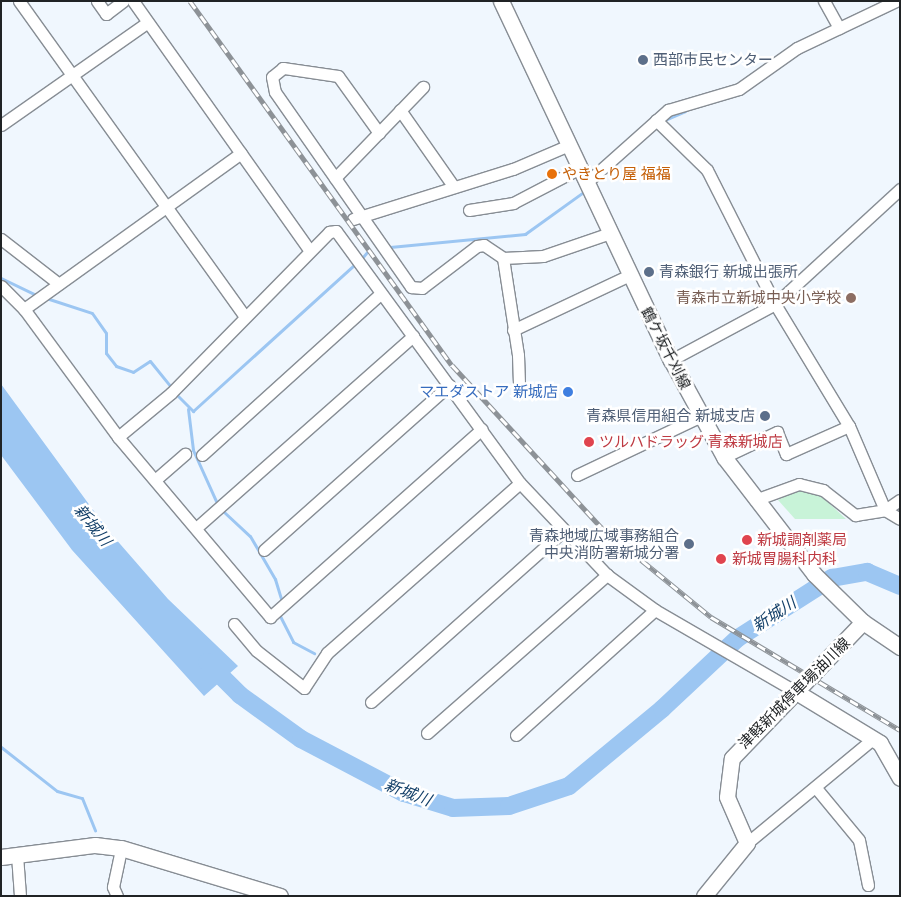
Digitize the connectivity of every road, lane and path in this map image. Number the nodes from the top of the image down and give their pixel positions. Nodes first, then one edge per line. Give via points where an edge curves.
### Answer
1 (19, 1) edge
2 (97, 1) edge
3 (124, 1) edge
4 (133, 1) edge
5 (501, 1) edge
6 (824, 1) edge
7 (896, 1) edge
8 (148, 22) junction
9 (839, 28) junction
10 (72, 74) junction
11 (423, 87) dead end
12 (400, 110) junction
13 (656, 120) junction
14 (1, 124) edge
15 (379, 133) junction
16 (569, 144) junction
17 (241, 153) junction
18 (580, 168) junction
19 (336, 178) junction
20 (586, 183) junction
21 (454, 187) junction
22 (900, 189) edge
23 (166, 206) junction
24 (469, 210) dead end
25 (354, 219) junction
26 (336, 232) junction
27 (610, 233) junction
28 (1, 239) edge
29 (310, 251) junction
30 (503, 258) junction
31 (630, 275) junction
32 (59, 284) junction
33 (1, 286) edge
34 (381, 293) junction
35 (775, 304) junction
36 (24, 309) junction
37 (246, 318) junction
38 (513, 330) junction
39 (413, 336) junction
40 (671, 360) junction
41 (450, 385) junction
42 (518, 392) dead end
43 (701, 416) junction
44 (849, 426) junction
45 (482, 430) junction
46 (118, 437) junction
47 (184, 454) dead end
48 (202, 455) dead end
49 (724, 457) junction
50 (577, 475) dead end
51 (155, 480) junction
52 (520, 483) junction
53 (755, 500) junction
54 (900, 500) edge
55 (886, 510) junction
56 (900, 518) edge
57 (196, 528) junction
58 (563, 531) junction
59 (264, 550) dead end
60 (607, 574) junction
61 (655, 610) junction
62 (863, 622) junction
63 (234, 624) dead end
64 (900, 647) edge
65 (793, 690) junction
66 (371, 702) dead end
67 (427, 733) dead end
68 (516, 735) dead end
69 (874, 738) junction
70 (900, 778) edge
71 (816, 788) junction
72 (747, 843) junction
73 (121, 848) junction
74 (17, 855) junction
75 (1, 857) edge
76 (868, 885) dead end
77 (20, 896) edge
78 (118, 896) edge
79 (280, 896) edge
80 (704, 896) edge

1 - 10 street
2 - 3 street via 106,14
4 - 8 street
5 - 16 main road, 鶴ケ坂千刈線
6 - 9 street
7 - 9 street
8 - 10 street
8 - 17 street
9 - 13 street via 791,51 739,89 668,110
10 - 14 street
10 - 23 street
11 - 12 street
12 - 15 street
12 - 21 street
13 - 20 street
13 - 35 street via 707,170
15 - 19 street
15 - 19 street via 338,76 283,68 272,77 275,92
16 - 18 main road, 鶴ケ坂千刈線
16 - 21 street
17 - 23 street
17 - 29 street
18 - 20 main road, 鶴ケ坂千刈線
18 - 24 street via 513,203
19 - 25 street
20 - 27 main road, 鶴ケ坂千刈線
21 - 25 street
22 - 35 street
23 - 32 street
23 - 37 street
25 - 26 street
25 - 30 street via 411,286 422,288 477,246 484,245
26 - 29 street via 329,232
26 - 34 street
27 - 30 street via 543,256
27 - 31 main road, 鶴ケ坂千刈線
28 - 32 street
29 - 37 street
30 - 38 street
31 - 38 street
31 - 40 main road, 鶴ケ坂千刈線
32 - 36 street
33 - 36 street
34 - 39 street
34 - 48 street
35 - 40 street
35 - 44 street
36 - 46 street
37 - 46 street via 171,393
38 - 42 street
39 - 41 street
39 - 57 street
40 - 43 main road, 鶴ケ坂千刈線
41 - 45 street
41 - 59 street
43 - 49 main road, 鶴ケ坂千刈線
43 - 50 street
44 - 49 street via 786,454 777,432
44 - 55 street
45 - 52 street
45 - 57 street via 270,617
46 - 51 street
47 - 51 street
49 - 53 main road, 鶴ケ坂千刈線
51 - 57 street
52 - 58 street
52 - 63 street via 327,653 304,688 257,651
53 - 55 street via 807,484 855,515
53 - 62 main road, 鶴ケ坂千刈線 via 788,544
54 - 55 street
55 - 56 street
58 - 60 street
58 - 66 street
60 - 61 street
60 - 67 street
61 - 65 street
61 - 68 street
62 - 64 main road, 鶴ケ坂千刈線
62 - 65 main road, 津軽新城停車場油川線
65 - 69 main road
65 - 72 main road, 津軽新城停車場油川線 via 738,746 727,770 727,797
69 - 70 main road via 889,754
69 - 71 street
71 - 72 street
71 - 76 street via 859,840
72 - 80 main road
73 - 74 main road via 95,846
73 - 78 street via 113,887
73 - 79 main road
74 - 75 main road
74 - 77 street

